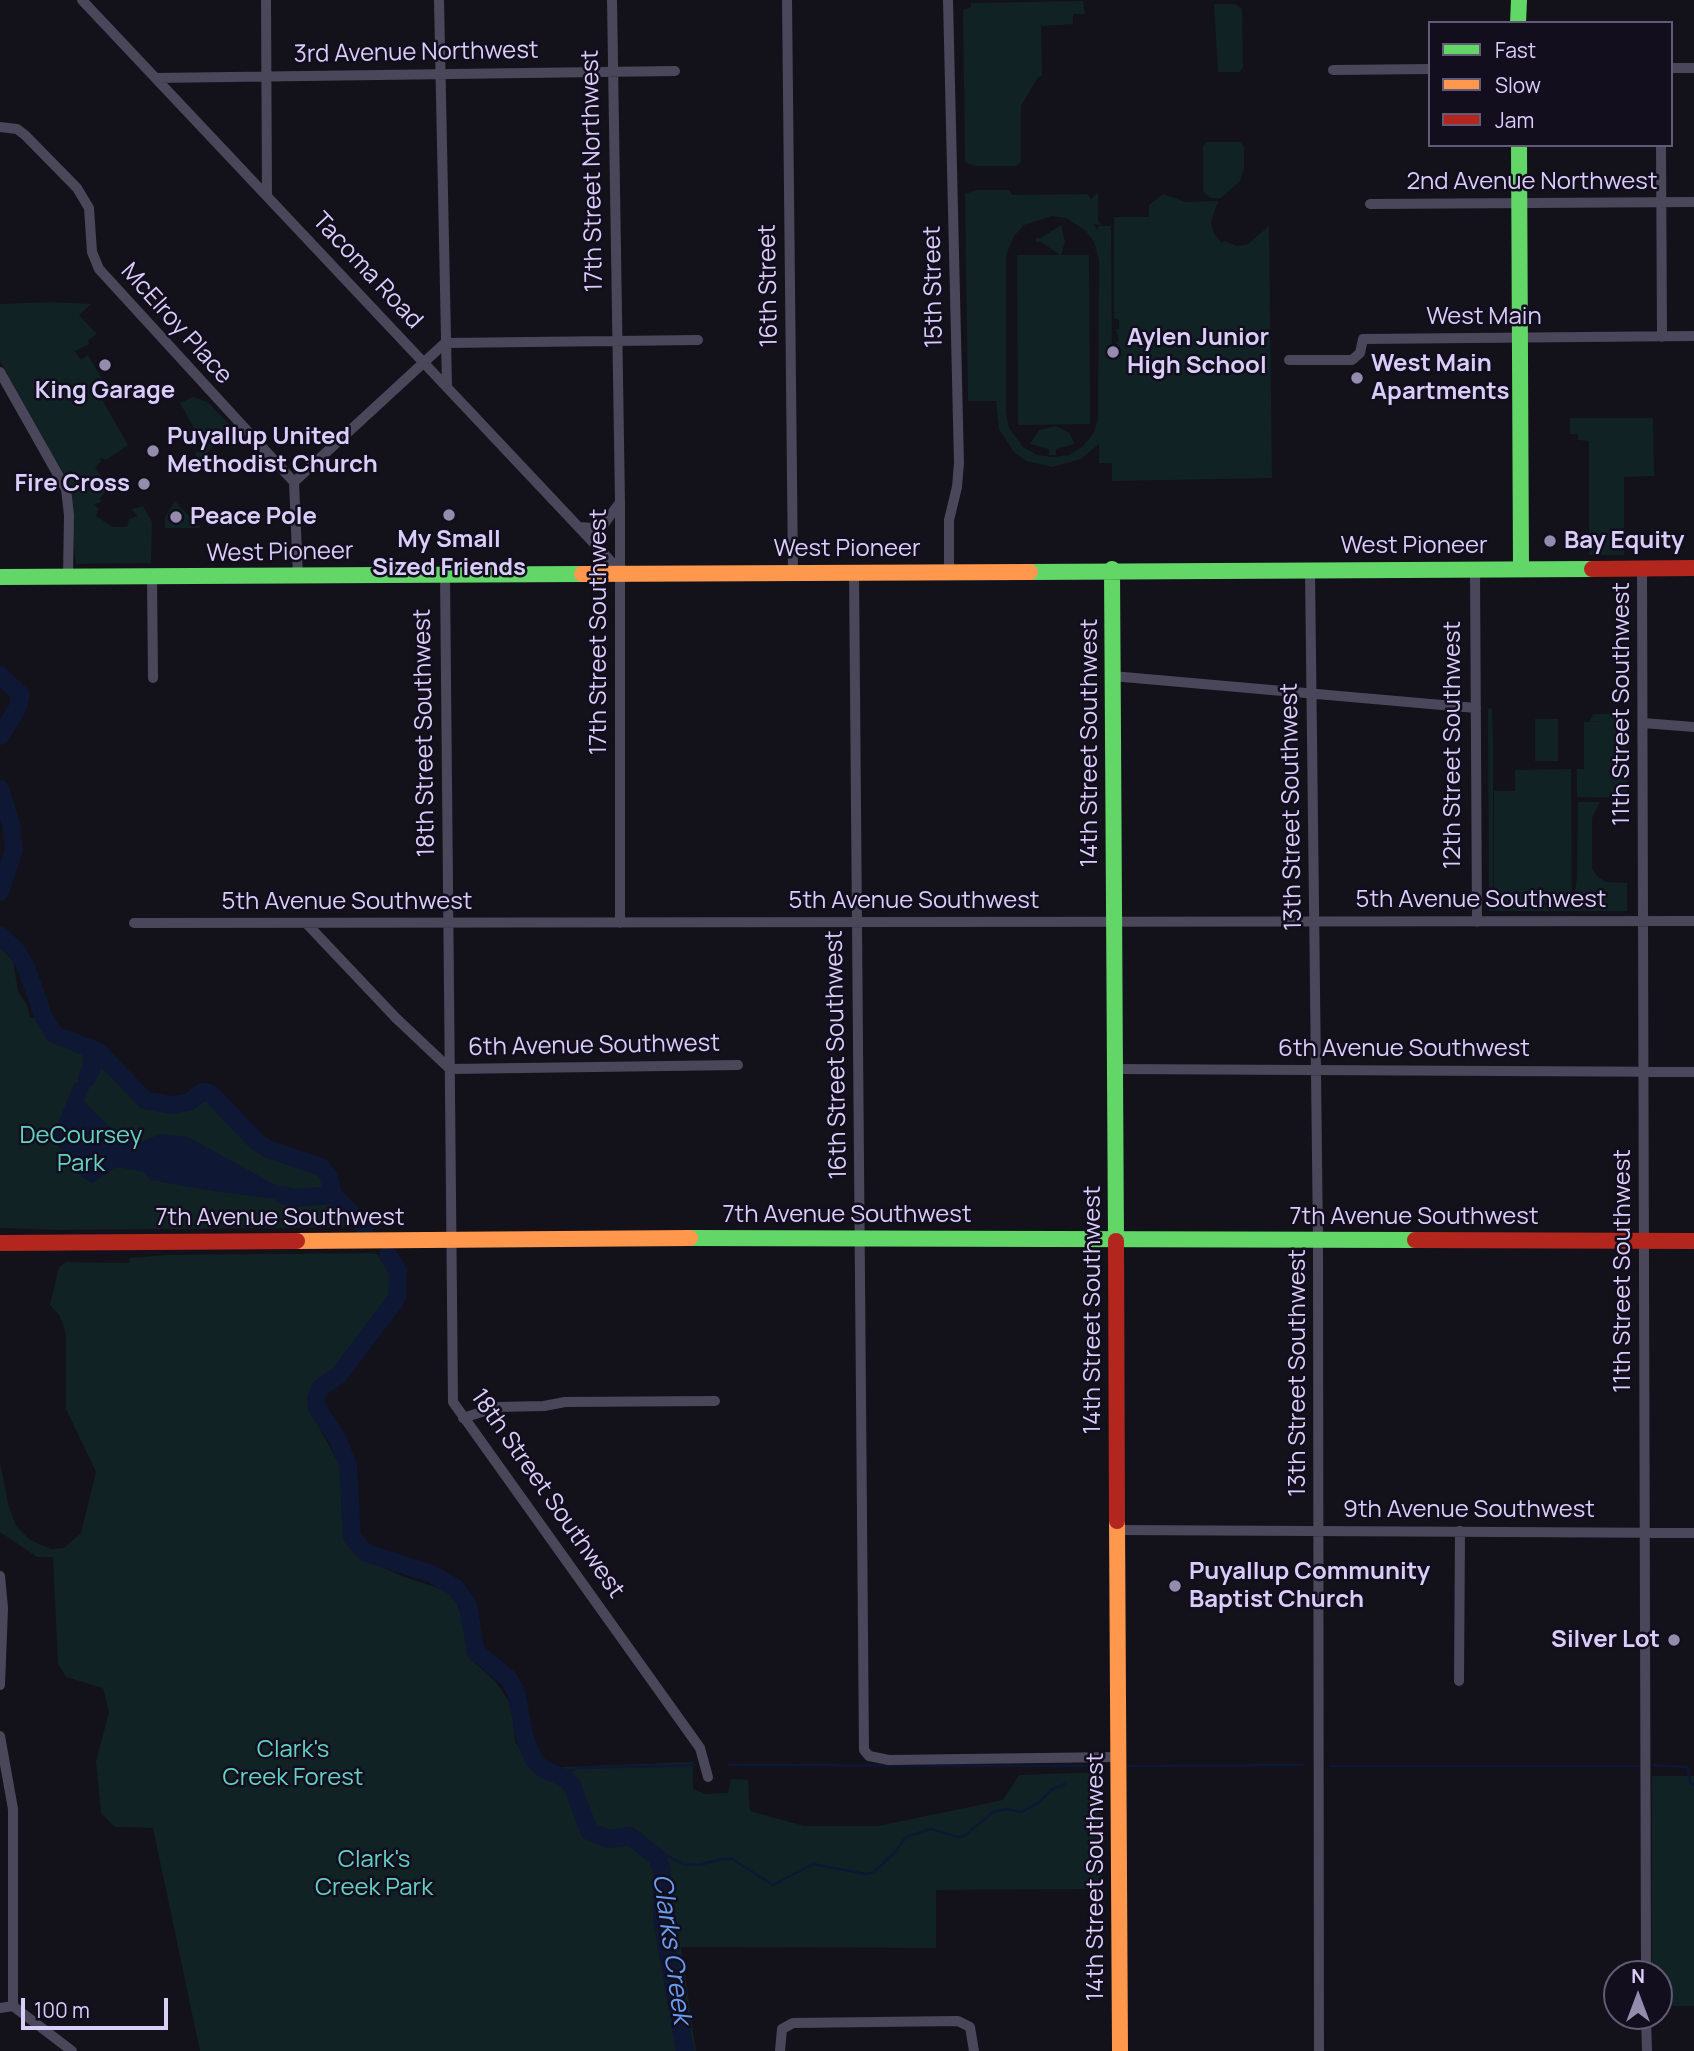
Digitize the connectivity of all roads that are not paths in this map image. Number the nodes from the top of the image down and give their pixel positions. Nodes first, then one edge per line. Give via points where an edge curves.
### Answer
1 (82, 0) edge
2 (266, 0) edge
3 (439, 0) edge
4 (612, 0) edge
5 (787, 0) edge
6 (948, 0) edge
7 (1518, 0) edge
8 (1518, 21) edge
9 (1673, 68) edge
10 (1694, 68) edge
11 (1333, 69) dead end
12 (1428, 69) edge
13 (676, 71) dead end
14 (613, 72) junction
15 (440, 74) junction
16 (266, 76) junction
17 (156, 78) junction
18 (0, 127) edge
19 (1519, 147) edge
20 (1661, 147) edge
21 (267, 195) junction
22 (1661, 202) junction
23 (1694, 202) edge
24 (1370, 204) dead end
25 (1519, 204) junction
26 (1694, 336) edge
27 (1662, 337) junction
28 (1520, 338) junction
29 (698, 340) dead end
30 (617, 342) junction
31 (445, 343) junction
32 (1289, 360) dead end
33 (423, 362) junction
34 (0, 372) edge
35 (447, 386) junction
36 (294, 482) junction
37 (620, 502) junction
38 (580, 527) junction
39 (1642, 568) junction
40 (1694, 568) edge
41 (1112, 569) junction
42 (1475, 569) junction
43 (1521, 569) junction
44 (853, 570) junction
45 (1310, 570) junction
46 (793, 571) junction
47 (620, 572) junction
48 (949, 572) junction
49 (444, 575) junction
50 (68, 576) junction
51 (298, 576) junction
52 (0, 577) edge
53 (152, 577) junction
54 (1112, 676) junction
55 (153, 678) dead end
56 (1312, 693) junction
57 (1476, 708) junction
58 (1643, 723) junction
59 (1694, 727) edge
60 (1644, 921) junction
61 (1694, 921) edge
62 (856, 922) junction
63 (1114, 922) junction
64 (1314, 922) junction
65 (1477, 922) junction
66 (134, 923) dead end
67 (306, 923) junction
68 (448, 923) junction
69 (620, 923) junction
70 (738, 1065) dead end
71 (450, 1069) junction
72 (1115, 1069) junction
73 (1315, 1069) junction
74 (1643, 1071) junction
75 (1694, 1072) edge
76 (860, 1238) junction
77 (1115, 1238) junction
78 (452, 1239) junction
79 (1318, 1240) junction
80 (1644, 1241) junction
81 (1694, 1241) edge
82 (0, 1243) edge
83 (715, 1401) dead end
84 (463, 1418) junction
85 (1117, 1530) junction
86 (1320, 1531) junction
87 (1460, 1531) junction
88 (1646, 1532) junction
89 (1694, 1533) edge
90 (0, 1576) edge
91 (1459, 1681) dead end
92 (0, 1685) edge
93 (0, 1736) edge
94 (1117, 1757) junction
95 (708, 1777) dead end
96 (5, 1790) edge
97 (1646, 1960) edge
98 (13, 2006) junction
99 (0, 2008) edge
100 (1646, 2030) edge
101 (72, 2051) edge
102 (780, 2051) edge
103 (974, 2051) edge
104 (1120, 2051) edge
105 (1319, 2051) edge
106 (1647, 2051) edge

1 - 17 street, Tacoma Road
2 - 16 street
3 - 15 street
4 - 14 street, 17th Street Northwest
5 - 46 street, 16th Street
6 - 48 street, 15th Street via 959,463 949,520
7 - 8 street
9 - 10 street
11 - 12 street
13 - 14 street, 3rd Avenue Northwest
14 - 15 street, 3rd Avenue Northwest
14 - 30 street, 17th Street Northwest
15 - 16 street, 3rd Avenue Northwest
15 - 31 street
16 - 17 street, 3rd Avenue Northwest
16 - 21 street
17 - 21 street, Tacoma Road
18 - 36 street, McElroy Place via 17,129 77,188 89,208 92,252 99,268
19 - 25 street
20 - 22 street
21 - 33 street, Tacoma Road
22 - 23 street, 2nd Avenue Northwest
22 - 25 street, 2nd Avenue Northwest
22 - 27 street
24 - 25 street, 2nd Avenue Northwest
25 - 28 street
26 - 27 street, West Main
27 - 28 street, West Main
28 - 32 street, West Main via 1363,339 1360,353 1352,360
28 - 43 street
29 - 30 street
30 - 31 street
30 - 37 street, 17th Street Southwest
31 - 33 street
31 - 35 street
33 - 35 street, Tacoma Road
33 - 36 street
34 - 50 street via 66,489
35 - 38 street, Tacoma Road
36 - 51 street
37 - 38 street via 604,524
37 - 47 street, 17th Street Southwest
38 - 47 street, Tacoma Road
39 - 40 street, West Pioneer
39 - 43 street, West Pioneer
39 - 58 street, 11th Street Southwest
41 - 45 street, West Pioneer
41 - 48 street, West Pioneer
41 - 54 street, 14th Street Southwest
42 - 43 street, West Pioneer
42 - 45 street, West Pioneer
42 - 57 street, 12th Street Southwest
44 - 46 street, West Pioneer
44 - 48 street, West Pioneer
44 - 62 street, 16th Street Southwest
45 - 56 street, 13th Street Southwest
46 - 47 street, West Pioneer
47 - 49 street, West Pioneer
47 - 69 street, 17th Street Southwest
49 - 51 street, West Pioneer
49 - 68 street, 18th Street Southwest
50 - 52 street, West Pioneer
50 - 53 street, West Pioneer
51 - 53 street, West Pioneer
53 - 55 street
54 - 56 street
54 - 63 street, 14th Street Southwest
56 - 57 street
56 - 64 street, 13th Street Southwest
57 - 65 street, 12th Street Southwest
58 - 59 street
58 - 60 street, 11th Street Southwest
60 - 61 street, 5th Avenue Southwest
60 - 65 street, 5th Avenue Southwest
60 - 74 street, 11th Street Southwest
62 - 63 street, 5th Avenue Southwest
62 - 69 street, 5th Avenue Southwest
62 - 76 street, 16th Street Southwest
63 - 64 street, 5th Avenue Southwest
63 - 72 street, 14th Street Southwest
64 - 65 street, 5th Avenue Southwest
64 - 73 street, 13th Street Southwest
66 - 67 street, 5th Avenue Southwest
67 - 68 street, 5th Avenue Southwest
67 - 71 street
68 - 69 street, 5th Avenue Southwest
68 - 71 street, 18th Street Southwest
70 - 71 street, 6th Avenue Southwest
71 - 78 street, 18th Street Southwest
72 - 73 street, 6th Avenue Southwest
72 - 77 street, 14th Street Southwest
73 - 74 street, 6th Avenue Southwest
73 - 79 street, 13th Street Southwest
74 - 75 street, 6th Avenue Southwest
74 - 80 street, 11th Street Southwest
76 - 77 street, 7th Avenue Southwest
76 - 78 street, 7th Avenue Southwest
76 - 94 street, 16th Street Southwest via 864,1750 869,1756 889,1760
77 - 79 street, 7th Avenue Southwest
77 - 85 street, 14th Street Southwest
78 - 82 street, 7th Avenue Southwest
78 - 84 street, 18th Street Southwest via 453,1402
79 - 80 street, 7th Avenue Southwest
79 - 86 street, 13th Street Southwest
80 - 81 street, 7th Avenue Southwest
80 - 88 street, 11th Street Southwest
83 - 84 street via 565,1402 497,1407
84 - 95 street, 18th Street Southwest via 700,1748
85 - 86 street, 9th Avenue Southwest
85 - 94 street, 14th Street Southwest
86 - 87 street, 9th Avenue Southwest
86 - 105 street, 13th Street Southwest
87 - 88 street, 9th Avenue Southwest
87 - 91 street
88 - 89 street, 9th Avenue Southwest
88 - 97 street, 11th Street Southwest
90 - 92 street
93 - 96 street
94 - 104 street, 14th Street Southwest
96 - 98 street via 13,1836
98 - 99 street
98 - 101 street
100 - 106 street
102 - 103 street via 782,2029 801,2022 958,2021 967,2024 973,2034

